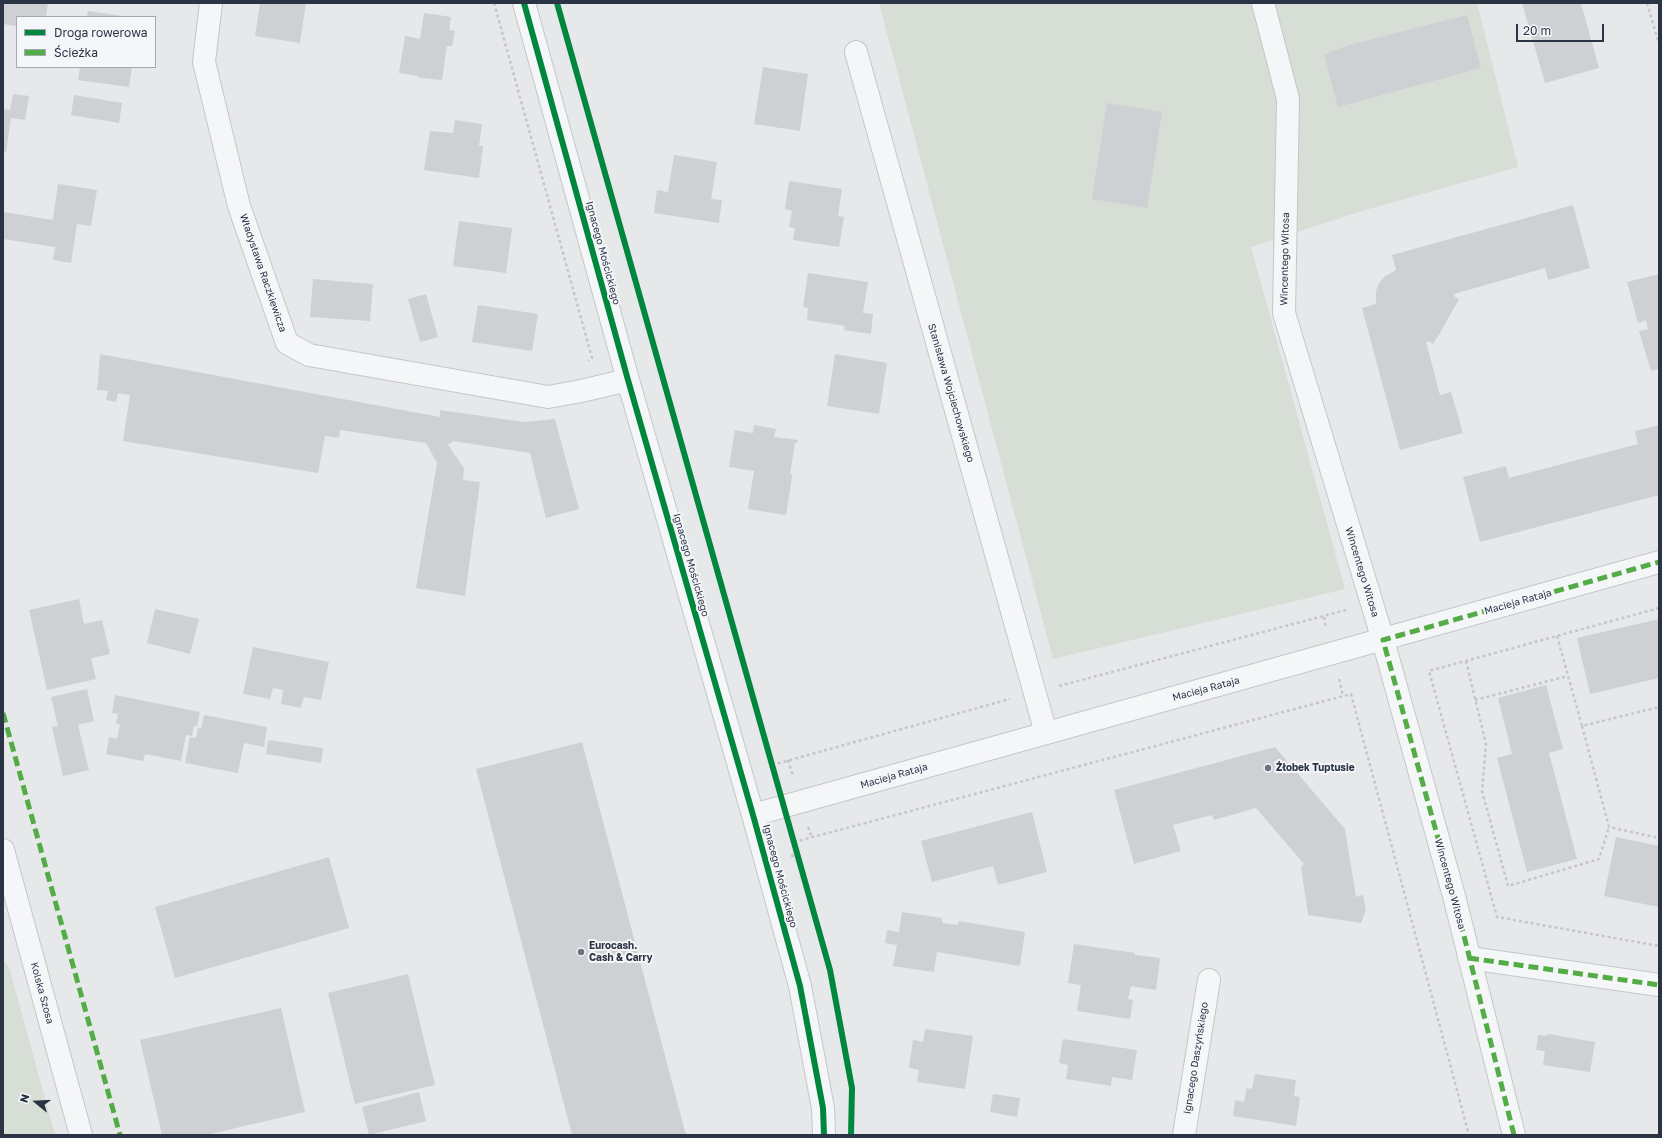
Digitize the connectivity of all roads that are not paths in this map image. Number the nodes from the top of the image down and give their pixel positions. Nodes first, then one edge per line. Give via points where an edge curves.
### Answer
1 (211, 3) edge
2 (524, 3) edge
3 (1264, 3) edge
4 (856, 52) dead end
5 (628, 380) junction
6 (1659, 562) edge
7 (1382, 640) junction
8 (1046, 733) junction
9 (753, 815) junction
10 (3, 850) edge
11 (10, 908) edge
12 (1470, 958) junction
13 (1209, 980) dead end
14 (1659, 985) edge
15 (81, 1135) edge
16 (824, 1135) edge
17 (1184, 1135) edge
18 (1514, 1135) edge

1 - 5 street, Władysława Raczkiewicza via 204,62 239,206 287,342 309,355 548,397
2 - 5 street, Ignacego Mościckiego
3 - 7 street, Wincentego Witosa via 1288,99 1284,313
4 - 8 street, Stanisława Wojciechowskiego
5 - 9 street, Ignacego Mościckiego
6 - 7 street, Macieja Rataja
7 - 8 street, Macieja Rataja
7 - 12 street, Wincentego Witosa
8 - 9 street, Macieja Rataja
9 - 16 street, Ignacego Mościckiego via 800,986 823,1108
10 - 11 street, Kolska Szosa
11 - 15 street, Kolska Szosa
12 - 14 street
12 - 18 street, Wincentego Witosa
13 - 17 street, Ignacego Daszyńskiego

